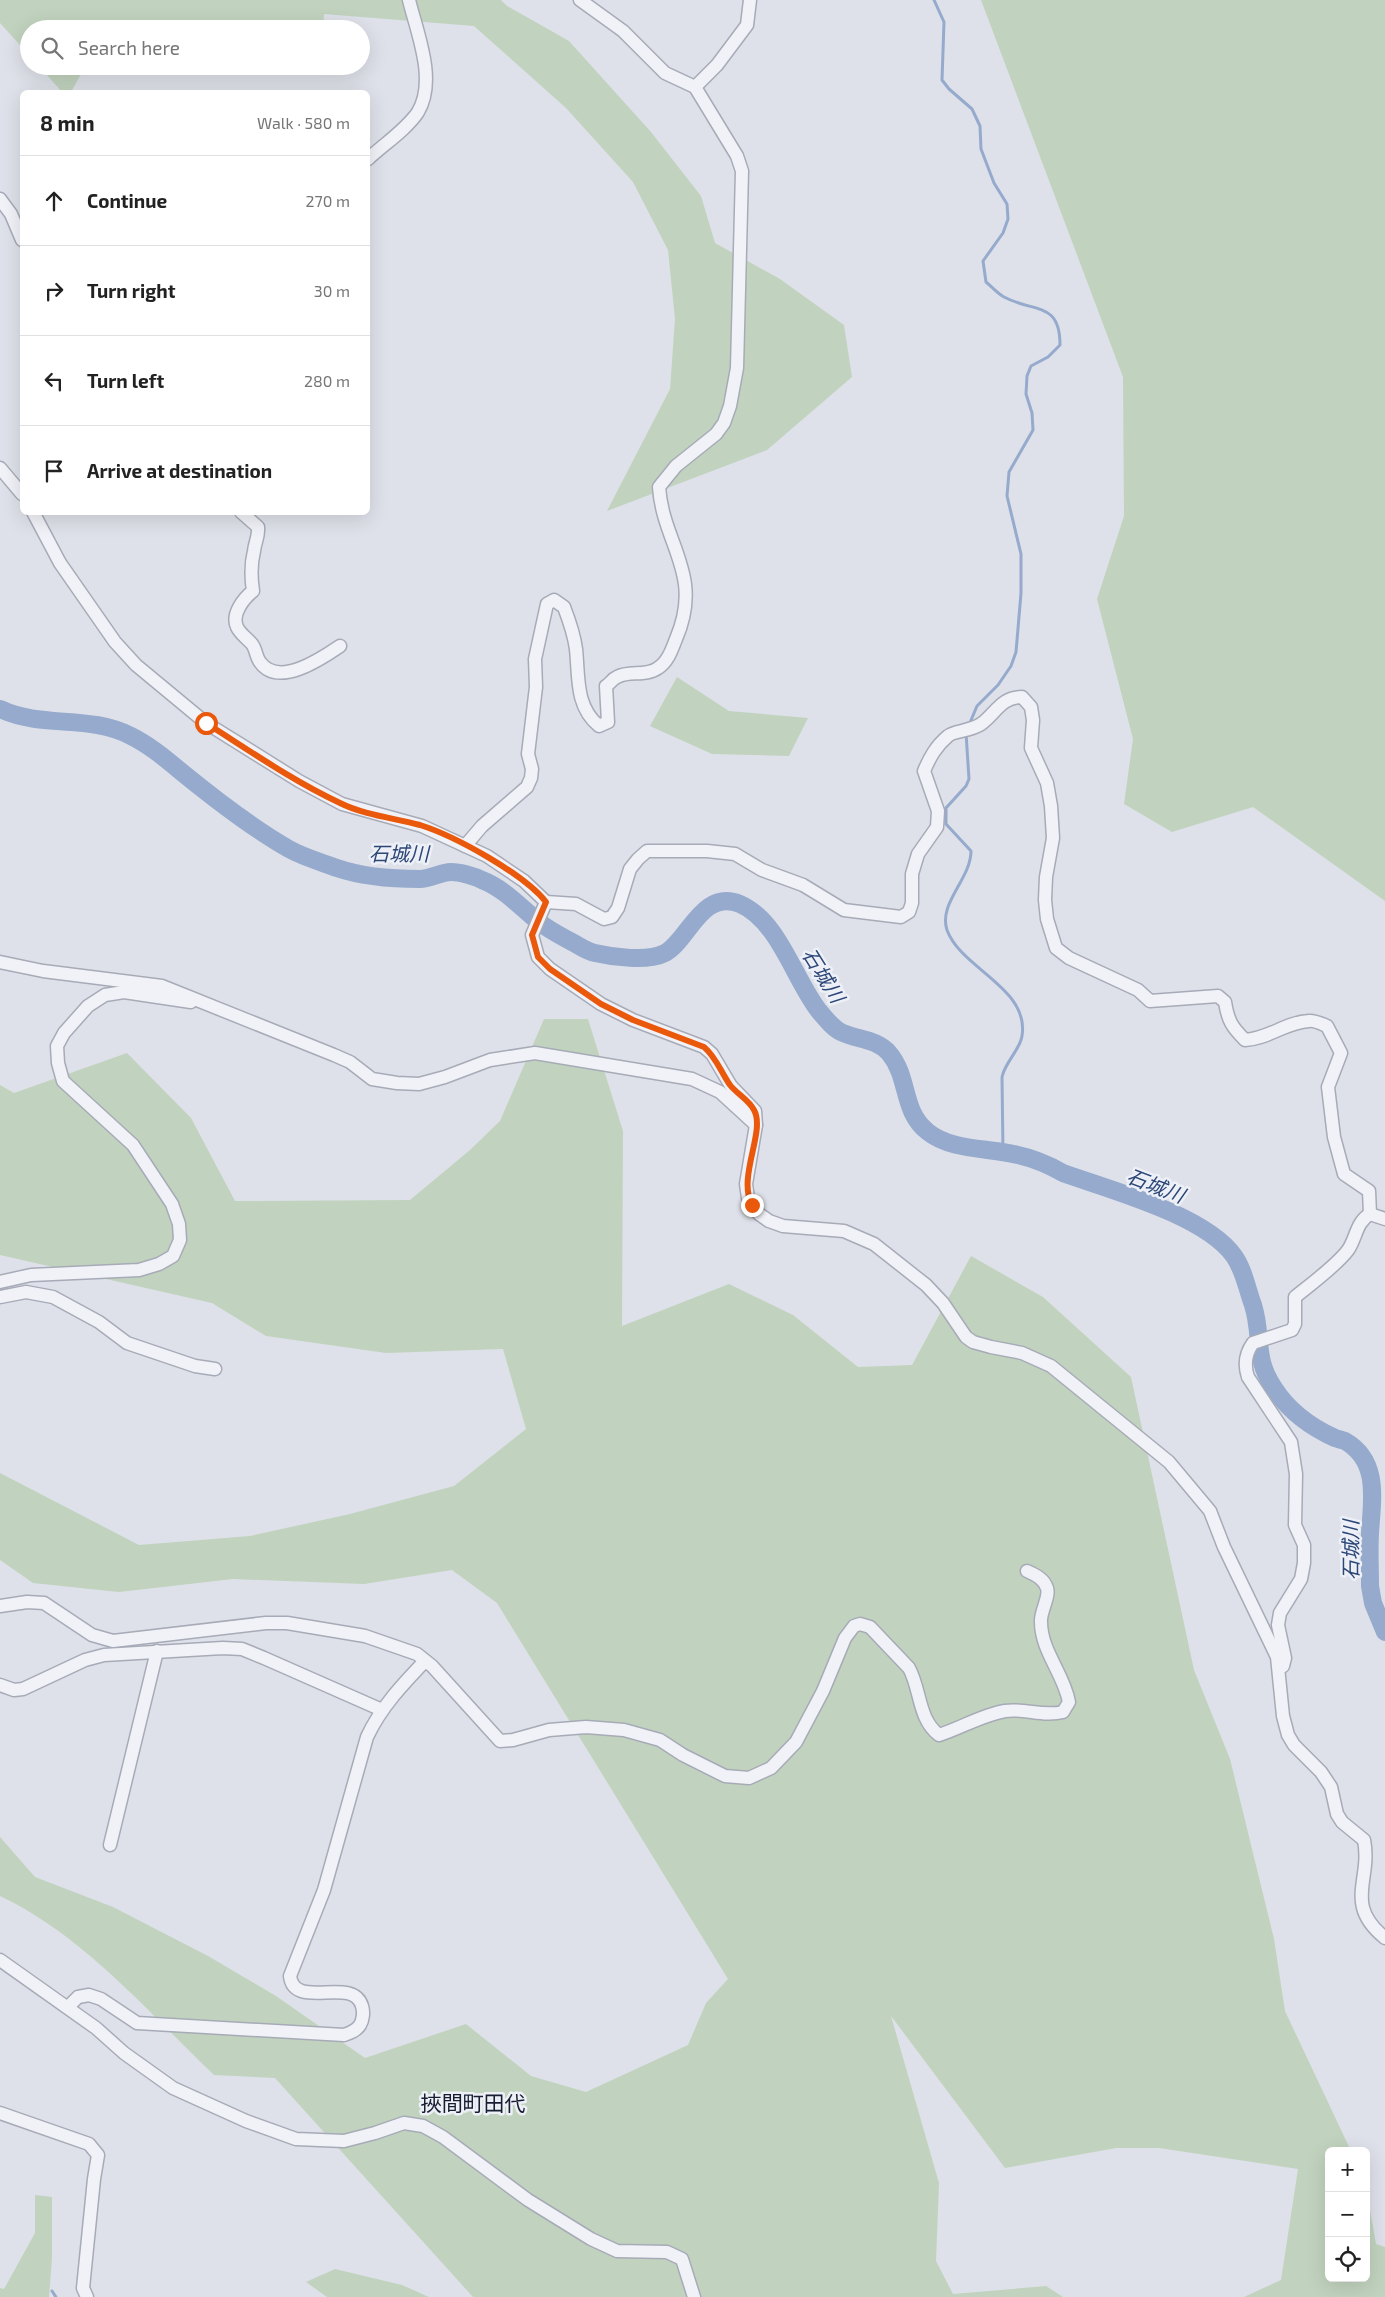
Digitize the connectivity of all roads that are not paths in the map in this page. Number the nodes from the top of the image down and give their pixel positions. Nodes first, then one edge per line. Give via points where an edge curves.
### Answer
1 (410, 0) edge
2 (580, 0) edge
3 (750, 0) edge
4 (695, 87) junction
5 (370, 157) edge
6 (0, 199) edge
7 (20, 235) edge
8 (0, 468) edge
9 (20, 492) edge
10 (35, 515) edge
11 (244, 515) edge
12 (340, 646) dead end
13 (465, 846) junction
14 (545, 904) junction
15 (0, 962) edge
16 (213, 1006) junction
17 (756, 1125) junction
18 (1370, 1214) junction
19 (1385, 1219) edge
20 (0, 1282) edge
21 (0, 1297) edge
22 (215, 1369) dead end
23 (1027, 1571) dead end
24 (0, 1606) edge
25 (157, 1650) junction
26 (425, 1661) junction
27 (1280, 1678) junction
28 (0, 1685) edge
29 (382, 1710) junction
30 (110, 1845) dead end
31 (1385, 1938) edge
32 (0, 1960) edge
33 (68, 2008) junction
34 (0, 2113) edge
35 (86, 2297) edge
36 (694, 2297) edge

1 - 5 street via 423,58 425,97 407,124
2 - 4 street via 622,31 665,73
3 - 4 street via 747,25 717,65
4 - 13 street via 738,156 742,171 742,225 736,375 730,406 716,434 676,466 659,487 663,513 686,581 684,615 668,658 658,669 618,676 606,686 608,722 599,726 587,716 582,700 576,647 564,606 554,600 547,604 535,659 536,687 528,754 531,778 527,787 482,826
6 - 7 street
8 - 9 street
10 - 13 street via 60,563 115,642 136,665 206,723 342,804 422,826
11 - 12 street via 258,527 259,535 254,551 253,590 238,610 235,620 253,645 260,663 270,670 297,670
13 - 14 street via 487,856 524,881
14 - 17 street via 532,935 538,957 601,1004 704,1047 712,1054 731,1086 755,1111
14 - 18 street via 576,904 604,919 612,917 630,869 648,852 708,851 735,854 762,870 797,882 844,910 900,917 909,912 912,904 912,874 918,854 937,827 938,811 924,771 934,749 950,733 964,732 981,724 1003,702 1022,697 1031,707 1031,748 1047,783 1051,806 1053,838 1046,877 1046,918 1056,948 1069,958 1138,990 1150,1000 1218,996 1225,1002 1227,1018 1233,1028 1245,1040 1259,1040 1284,1027 1310,1020 1328,1026 1341,1053 1328,1087 1334,1137 1344,1174 1369,1191
15 - 16 street via 43,971 162,986
16 - 17 street via 334,1054 372,1078 419,1084 445,1078 490,1060 535,1053 692,1079 720,1092
16 - 20 street via 124,992 105,995 88,1006 64,1033 58,1046 63,1081 133,1145 172,1204 180,1240 173,1256 139,1270 31,1275
17 - 27 street via 746,1184 748,1198 760,1214 783,1226 844,1231 874,1244 926,1285 966,1337 973,1342 1022,1353 1051,1366 1169,1462 1210,1511 1268,1636
18 - 19 street
18 - 27 street via 1359,1226 1347,1251 1295,1297 1292,1330 1253,1343 1246,1357 1248,1377 1291,1442 1296,1474 1295,1525 1304,1545 1301,1579 1280,1613 1278,1625 1286,1658
21 - 22 street via 26,1292 53,1297 99,1322 127,1343 195,1366
23 - 26 street via 1043,1580 1048,1591 1040,1622 1044,1643 1067,1689 1069,1702 1063,1712 1050,1715 1005,1711 939,1735 927,1723 909,1668 870,1627 860,1624 854,1626 845,1638 824,1691 796,1742 771,1768 749,1778 725,1776 660,1740 624,1730 586,1727 549,1730 500,1741
24 - 26 street via 44,1603 92,1634 113,1641 287,1623 365,1636 417,1654
25 - 28 street via 85,1660 23,1689 14,1690
25 - 29 street via 242,1649
25 - 30 street
26 - 29 street
27 - 31 street via 1288,1735 1331,1787 1342,1822 1364,1840 1367,1853 1361,1890 1364,1914
29 - 33 street via 367,1737 324,1890 290,1976 295,1989 346,1993 356,1997 363,2008 357,2029 344,2035 137,2022 89,1995 78,1997
32 - 33 street
33 - 36 street via 173,2088 246,2121 296,2139 344,2141 404,2123 423,2126 443,2137 528,2200 591,2239 617,2250 667,2252 682,2259
34 - 35 street via 89,2144 98,2155 83,2288

